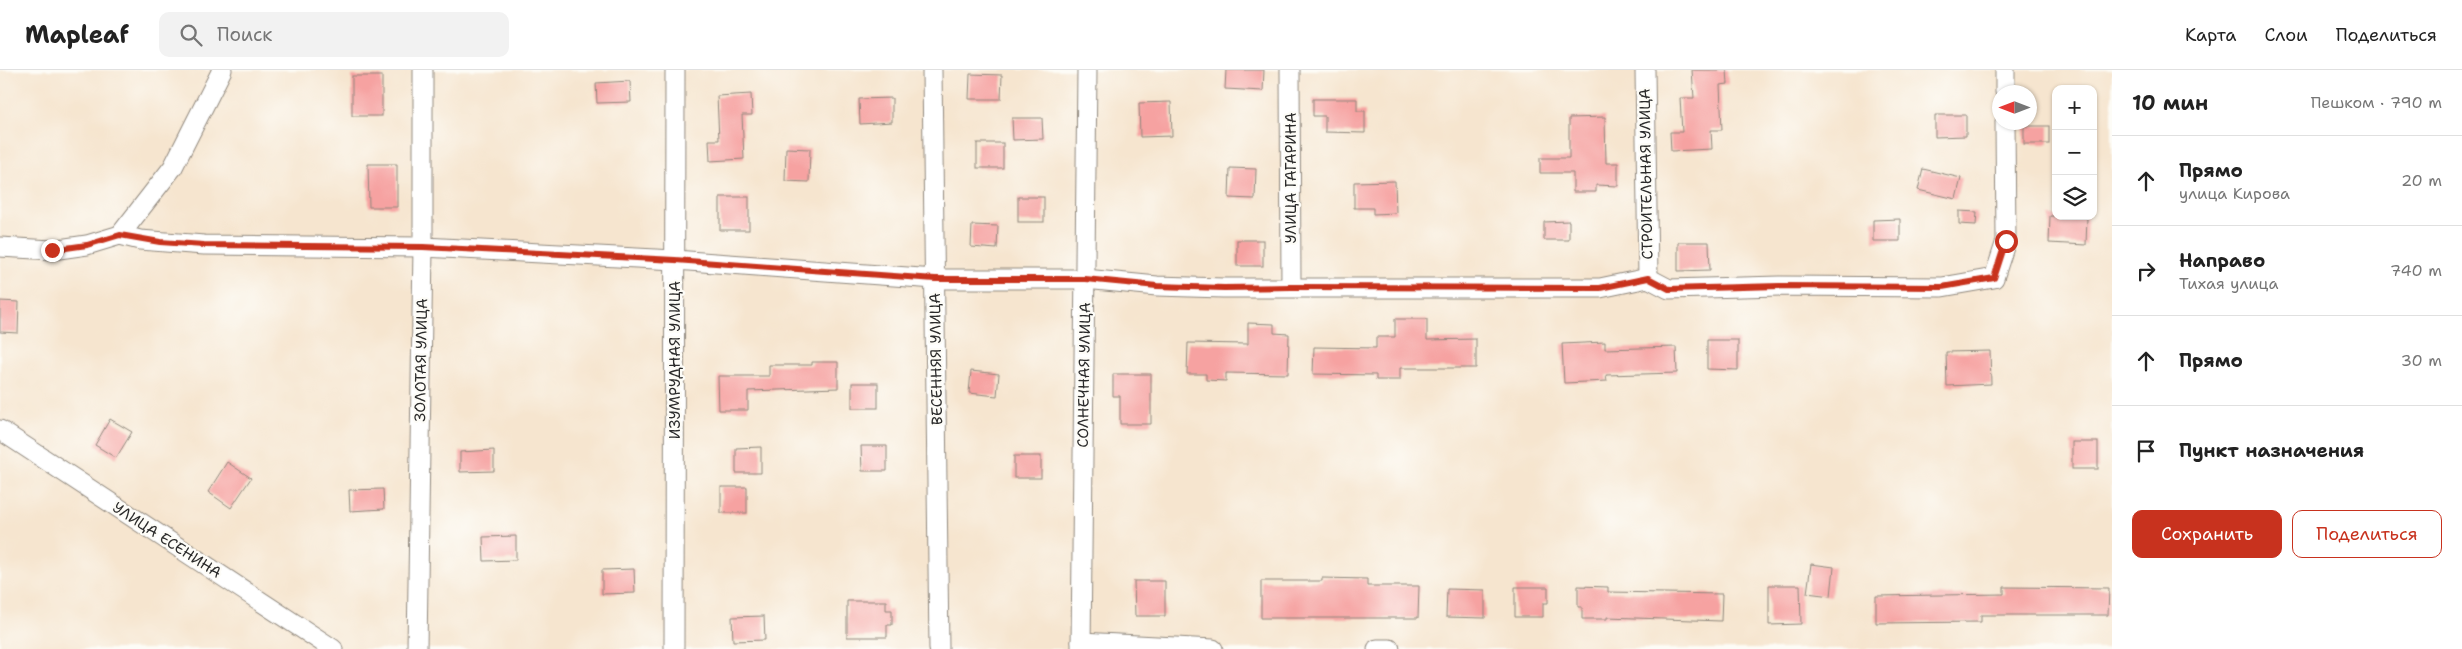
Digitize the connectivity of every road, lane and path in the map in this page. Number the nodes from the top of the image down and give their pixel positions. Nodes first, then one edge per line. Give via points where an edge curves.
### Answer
1 (222, 70) edge
2 (423, 70) edge
3 (674, 70) edge
4 (932, 70) edge
5 (1087, 70) edge
6 (1290, 70) edge
7 (1645, 70) edge
8 (2005, 70) edge
9 (2005, 85) edge
10 (2005, 130) edge
11 (120, 235) junction
12 (0, 247) edge
13 (423, 247) junction
14 (675, 260) junction
15 (1648, 278) junction
16 (935, 279) junction
17 (1085, 279) junction
18 (1291, 287) junction
19 (0, 430) edge
20 (1081, 645) edge
21 (334, 649) edge
22 (417, 649) edge
23 (674, 649) edge
24 (939, 649) edge
25 (1213, 649) edge
26 (1377, 649) edge
27 (1390, 649) edge

1 - 11 street via 173,167
2 - 13 street, ЗОЛОТАЯ УЛИЦА
3 - 14 street, ИЗУМРУДНАЯ УЛИЦА
4 - 16 street, ВЕСЕННЯЯ УЛИЦА
5 - 17 street, СОЛНЕЧНАЯ УЛИЦА
6 - 18 street, УЛИЦА ГАГАРИНА
7 - 15 street, СТРОИТЕЛЬНАЯ УЛИЦА
8 - 9 street
10 - 15 street via 2006,241 1994,278 1942,287 1669,289
11 - 12 street via 87,245 52,250
11 - 13 street via 204,245
13 - 14 street
13 - 22 street, ЗОЛОТАЯ УЛИЦА
14 - 16 street
14 - 23 street, ИЗУМРУДНАЯ УЛИЦА
15 - 18 street via 1600,288
16 - 17 street
16 - 24 street, ВЕСЕННЯЯ УЛИЦА
17 - 18 street via 1176,287
17 - 20 street, СОЛНЕЧНАЯ УЛИЦА
19 - 21 street, УЛИЦА ЕСЕНИНА
20 - 25 street
26 - 27 street

